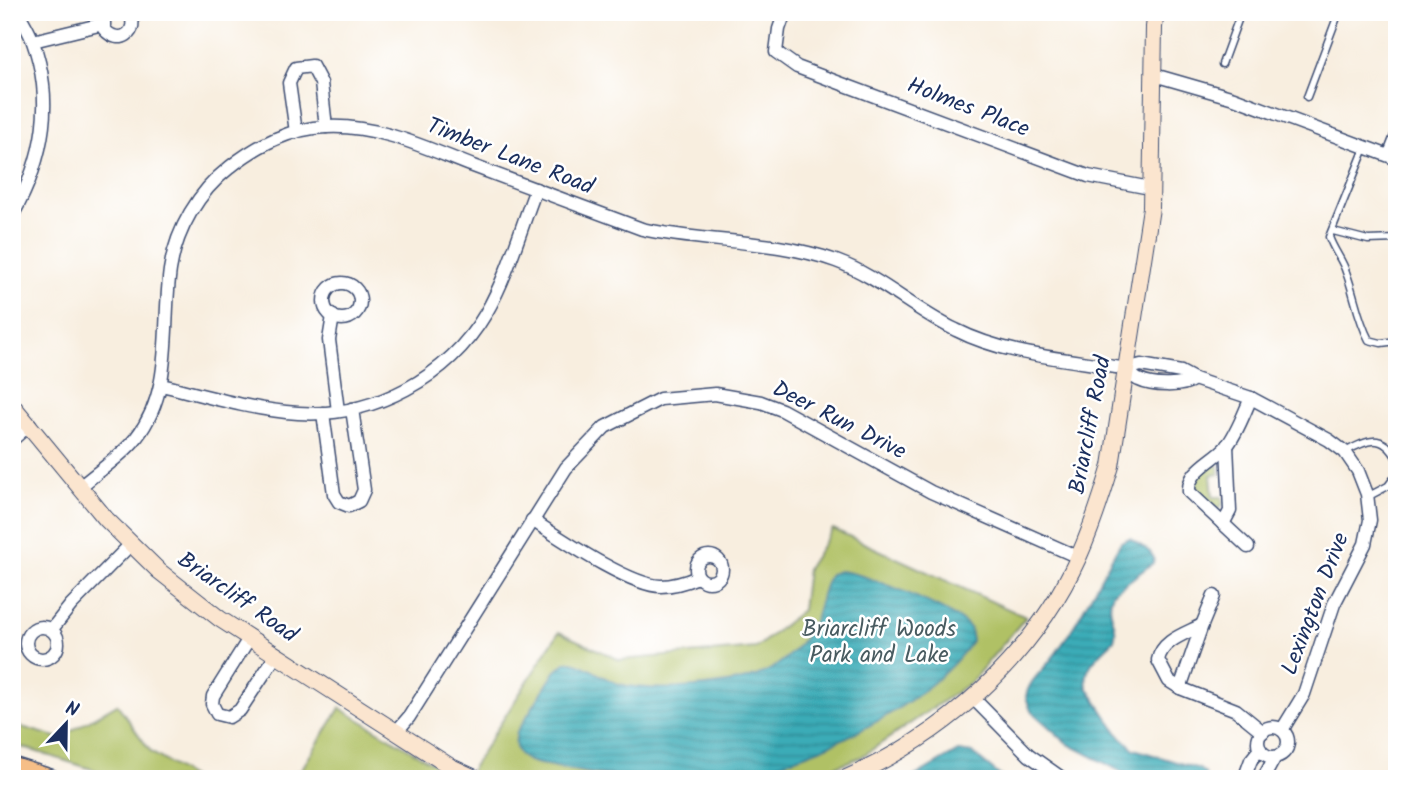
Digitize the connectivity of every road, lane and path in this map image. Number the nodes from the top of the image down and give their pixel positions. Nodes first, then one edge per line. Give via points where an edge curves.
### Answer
1 (19, 12) edge
2 (129, 12) edge
3 (785, 12) edge
4 (1156, 12) edge
5 (1241, 12) edge
6 (1339, 12) edge
7 (105, 18) edge
8 (33, 41) junction
9 (1222, 64) dead end
10 (1154, 75) junction
11 (1307, 97) dead end
12 (326, 127) junction
13 (1397, 128) edge
14 (296, 132) junction
15 (1365, 148) junction
16 (1392, 157) edge
17 (1150, 188) junction
18 (536, 189) junction
19 (12, 216) edge
20 (1333, 231) junction
21 (1397, 239) edge
22 (333, 316) dead end
23 (1397, 341) edge
24 (1127, 369) junction
25 (162, 384) junction
26 (1251, 398) junction
27 (12, 405) edge
28 (352, 409) junction
29 (338, 411) junction
30 (323, 413) junction
31 (30, 424) junction
32 (12, 440) edge
33 (1227, 445) junction
34 (1345, 452) junction
35 (1397, 459) edge
36 (1397, 474) edge
37 (80, 487) junction
38 (1367, 497) junction
39 (532, 520) junction
40 (1223, 524) junction
41 (130, 545) junction
42 (1248, 547) dead end
43 (1078, 557) junction
44 (698, 577) dead end
45 (1214, 596) dead end
46 (1202, 625) junction
47 (52, 629) dead end
48 (250, 637) junction
49 (276, 654) junction
50 (1180, 688) junction
51 (973, 698) junction
52 (1282, 730) junction
53 (397, 732) junction
54 (1263, 732) junction
55 (1260, 748) junction
56 (1275, 757) junction
57 (12, 767) edge
58 (50, 779) edge
59 (477, 779) edge
60 (844, 779) edge
61 (1063, 779) edge
62 (1244, 779) edge
63 (1263, 779) edge

1 - 8 street
2 - 7 street via 133,25 122,37 107,33
3 - 17 street, Holmes Place via 776,52 797,67 1088,176
4 - 10 street, Briarcliff Road
5 - 9 lane
6 - 11 lane
7 - 8 street
8 - 19 street via 43,86 44,133 29,187
10 - 15 street via 1234,98
10 - 17 street, Briarcliff Road
12 - 14 street, Timber Lane Road
12 - 14 street via 321,83 312,66 296,68 289,83
12 - 18 street, Timber Lane Road via 390,135
13 - 16 lane
14 - 25 street, Timber Lane Road via 234,163 209,186 189,215 170,271
15 - 16 street
15 - 20 lane
17 - 24 street, Briarcliff Road via 1151,208
18 - 24 street, Timber Lane Road via 672,236 800,250 875,279 954,330 989,345
18 - 28 street via 498,288 466,341 414,385
20 - 21 lane via 1368,240
20 - 23 lane via 1329,237 1346,269 1369,340
22 - 29 street via 329,340
24 - 26 street, Lexington Drive via 1141,365 1181,372
24 - 43 street, Briarcliff Road via 1111,466
25 - 30 street via 271,410
25 - 37 street, Timber Lane Road via 135,439
26 - 33 street
26 - 34 street, Lexington Drive
27 - 31 street, Briarcliff Road
28 - 29 street
28 - 30 street via 364,490 359,501 349,506 334,494
29 - 30 street
31 - 32 street
31 - 37 street, Briarcliff Road
33 - 40 street via 1230,511
33 - 40 street via 1188,486
34 - 35 lane via 1371,440 1388,447
34 - 38 street, Lexington Drive
36 - 38 lane via 1388,486
37 - 41 street, Briarcliff Road
38 - 52 street, Lexington Drive via 1370,520 1365,544 1334,604 1304,694
39 - 43 street, Deer Run Drive via 566,468 605,428 660,399 715,394 782,410 931,492
39 - 44 street via 627,577 659,586
39 - 53 street, Deer Run Drive
40 - 42 street
41 - 47 street
41 - 48 street, Briarcliff Road via 194,600
43 - 51 street, Briarcliff Road via 1035,630
45 - 46 street
46 - 50 street
46 - 50 street via 1160,651 1158,660 1169,681
48 - 49 street, Briarcliff Road
48 - 49 street via 212,696 217,714 229,717 240,710
49 - 53 street, Briarcliff Road
50 - 54 street via 1236,710
51 - 60 street, Briarcliff Road via 922,738
51 - 61 street via 1029,755
52 - 54 street
52 - 56 street, Lexington Drive via 1288,745
53 - 59 street, Briarcliff Road
54 - 55 street
55 - 56 street
55 - 62 street
56 - 63 street, Lexington Drive
57 - 58 main road

